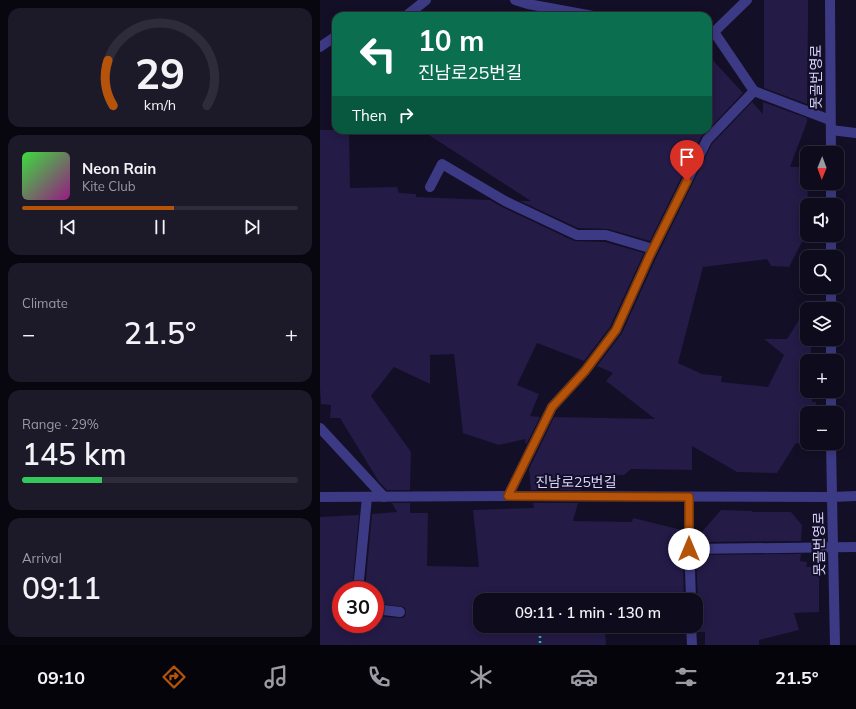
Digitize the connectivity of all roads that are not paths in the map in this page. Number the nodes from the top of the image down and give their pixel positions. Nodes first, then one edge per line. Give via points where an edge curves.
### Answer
1 (426, 0) edge
2 (515, 0) edge
3 (747, 0) edge
4 (830, 0) edge
5 (411, 12) edge
6 (571, 12) edge
7 (712, 30) edge
8 (712, 32) edge
9 (332, 39) edge
10 (320, 47) edge
11 (754, 91) junction
12 (830, 125) junction
13 (856, 133) edge
14 (831, 146) edge
15 (430, 187) dead end
16 (653, 250) junction
17 (320, 428) edge
18 (831, 450) edge
19 (508, 496) junction
20 (856, 496) edge
21 (367, 497) junction
22 (384, 497) junction
23 (689, 497) junction
24 (832, 497) junction
25 (320, 498) edge
26 (833, 547) junction
27 (856, 547) edge
28 (689, 549) junction
29 (359, 581) edge
30 (690, 593) edge
31 (384, 610) edge
32 (400, 612) dead end
33 (691, 633) edge
34 (692, 645) edge
35 (835, 645) edge

1 - 5 street
2 - 6 street
3 - 7 street
4 - 12 street, 못골번영로
8 - 11 street
9 - 10 street
11 - 12 street
11 - 16 street via 707,140
12 - 13 street
12 - 14 street, 못골번영로
15 - 16 street via 442,164 505,201 578,235 606,235
16 - 19 street via 616,330 585,371 552,407
17 - 22 street
18 - 24 street, 못골번영로
19 - 22 street, 진남로25번길
19 - 23 street, 진남로25번길
20 - 24 street, 진남로25번길
21 - 22 street, 진남로25번길
21 - 25 street, 진남로25번길
21 - 29 street
23 - 24 street, 진남로25번길
23 - 28 street
24 - 26 street, 못골번영로
26 - 27 street
26 - 28 street
26 - 35 street, 못골번영로
28 - 30 street
31 - 32 street
33 - 34 street

